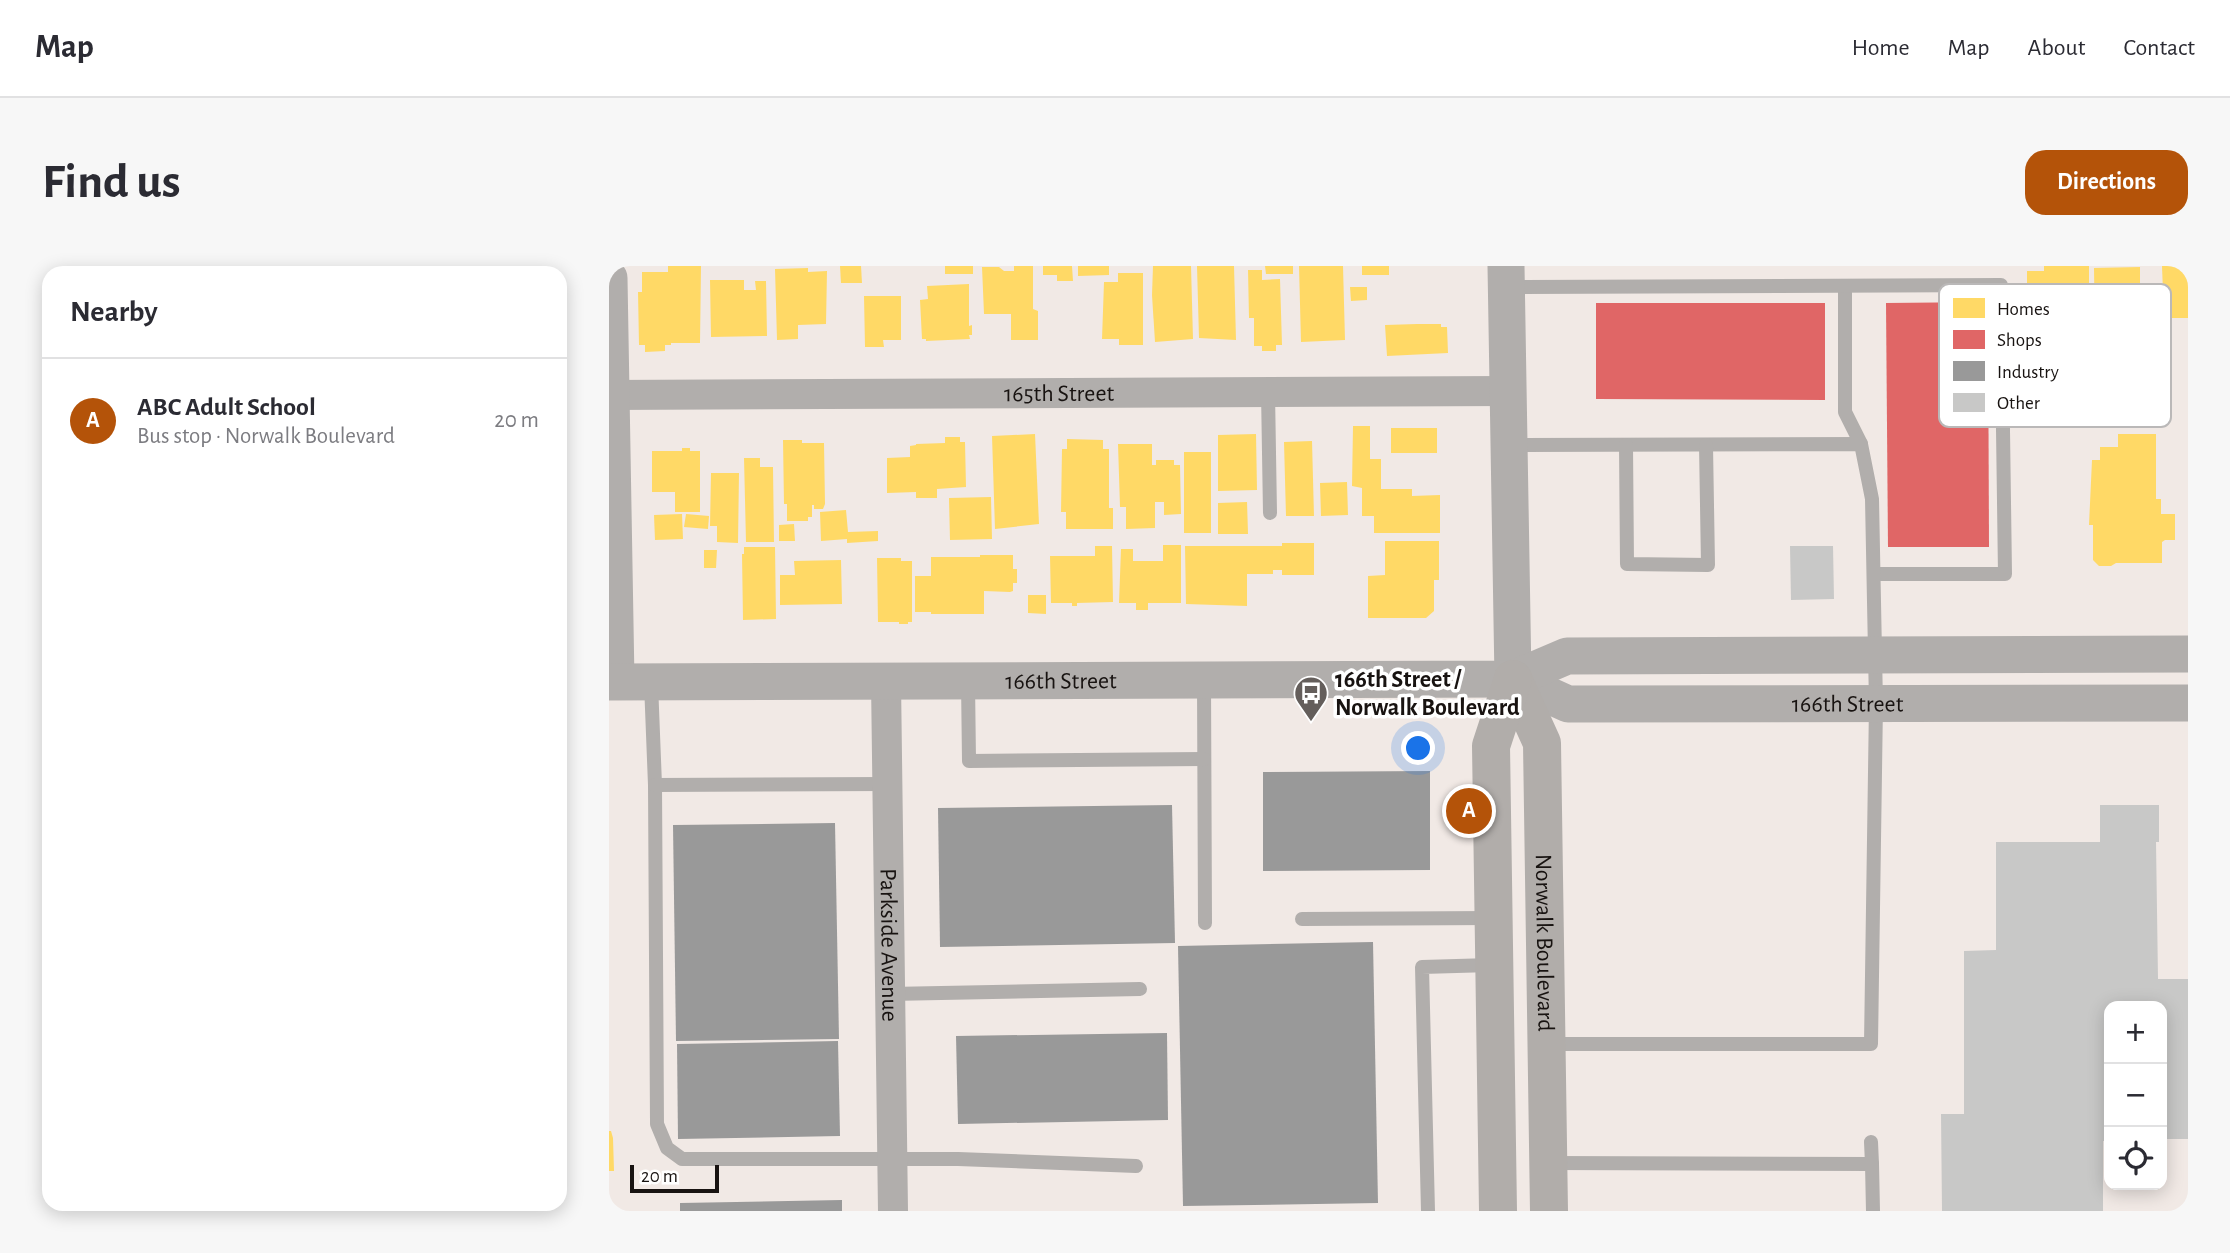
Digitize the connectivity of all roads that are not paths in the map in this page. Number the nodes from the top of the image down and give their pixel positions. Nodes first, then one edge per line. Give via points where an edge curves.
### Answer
1 (1506, 276) edge
2 (609, 278) edge
3 (1939, 285) edge
4 (1845, 286) junction
5 (1508, 391) junction
6 (1268, 392) junction
7 (610, 395) edge
8 (2003, 427) edge
9 (1706, 444) junction
10 (1861, 444) junction
11 (1509, 445) junction
12 (1626, 445) junction
13 (1270, 513) dead end
14 (1874, 574) junction
15 (1875, 654) junction
16 (2188, 654) edge
17 (1513, 679) junction
18 (1204, 680) junction
19 (626, 681) edge
20 (886, 681) junction
21 (968, 681) junction
22 (2188, 703) edge
23 (1876, 704) junction
24 (1204, 759) junction
25 (886, 784) junction
26 (655, 785) junction
27 (1494, 918) junction
28 (1302, 919) dead end
29 (1205, 923) dead end
30 (1494, 965) junction
31 (1140, 989) dead end
32 (890, 994) junction
33 (1546, 1044) junction
34 (1871, 1142) dead end
35 (892, 1159) junction
36 (1548, 1163) junction
37 (1872, 1164) junction
38 (1136, 1166) dead end
39 (893, 1211) edge
40 (1427, 1211) edge
41 (1498, 1211) edge
42 (1549, 1211) edge
43 (1873, 1211) edge

1 - 4 lane
1 - 5 street, Norwalk Boulevard
2 - 7 street
3 - 4 lane
4 - 10 lane via 1845,412
5 - 6 street, 165th Street
5 - 11 street, Norwalk Boulevard
6 - 7 street, 165th Street
6 - 13 lane
7 - 19 street
8 - 14 lane via 2005,574
9 - 10 lane
9 - 12 lane
9 - 12 lane via 1708,565 1627,565
10 - 14 lane via 1873,499
11 - 12 lane
11 - 17 street, Norwalk Boulevard
14 - 15 lane
15 - 16 street, 166th Street
15 - 17 street, 166th Street via 1567,656
15 - 23 lane
17 - 18 street, 166th Street
17 - 23 street, 166th Street via 1568,704
17 - 27 main road, Norwalk Boulevard via 1491,746
17 - 33 main road, Norwalk Boulevard via 1542,743
18 - 21 street, 166th Street
18 - 24 lane
19 - 20 street, 166th Street
19 - 26 lane
20 - 21 street, 166th Street
20 - 25 street, Parkside Avenue
21 - 24 lane via 969,761
22 - 23 street, 166th Street
23 - 33 lane via 1871,1050
24 - 29 lane
25 - 26 lane
25 - 32 street, Parkside Avenue
26 - 35 lane via 657,1125 667,1148 682,1159
27 - 28 lane
27 - 30 main road, Norwalk Boulevard
30 - 40 lane via 1422,967
30 - 41 main road, Norwalk Boulevard
31 - 32 lane
32 - 35 street, Parkside Avenue
33 - 36 main road, Norwalk Boulevard
34 - 37 lane
35 - 38 lane
35 - 39 street, Parkside Avenue
36 - 37 lane
36 - 42 main road, Norwalk Boulevard
37 - 43 lane

